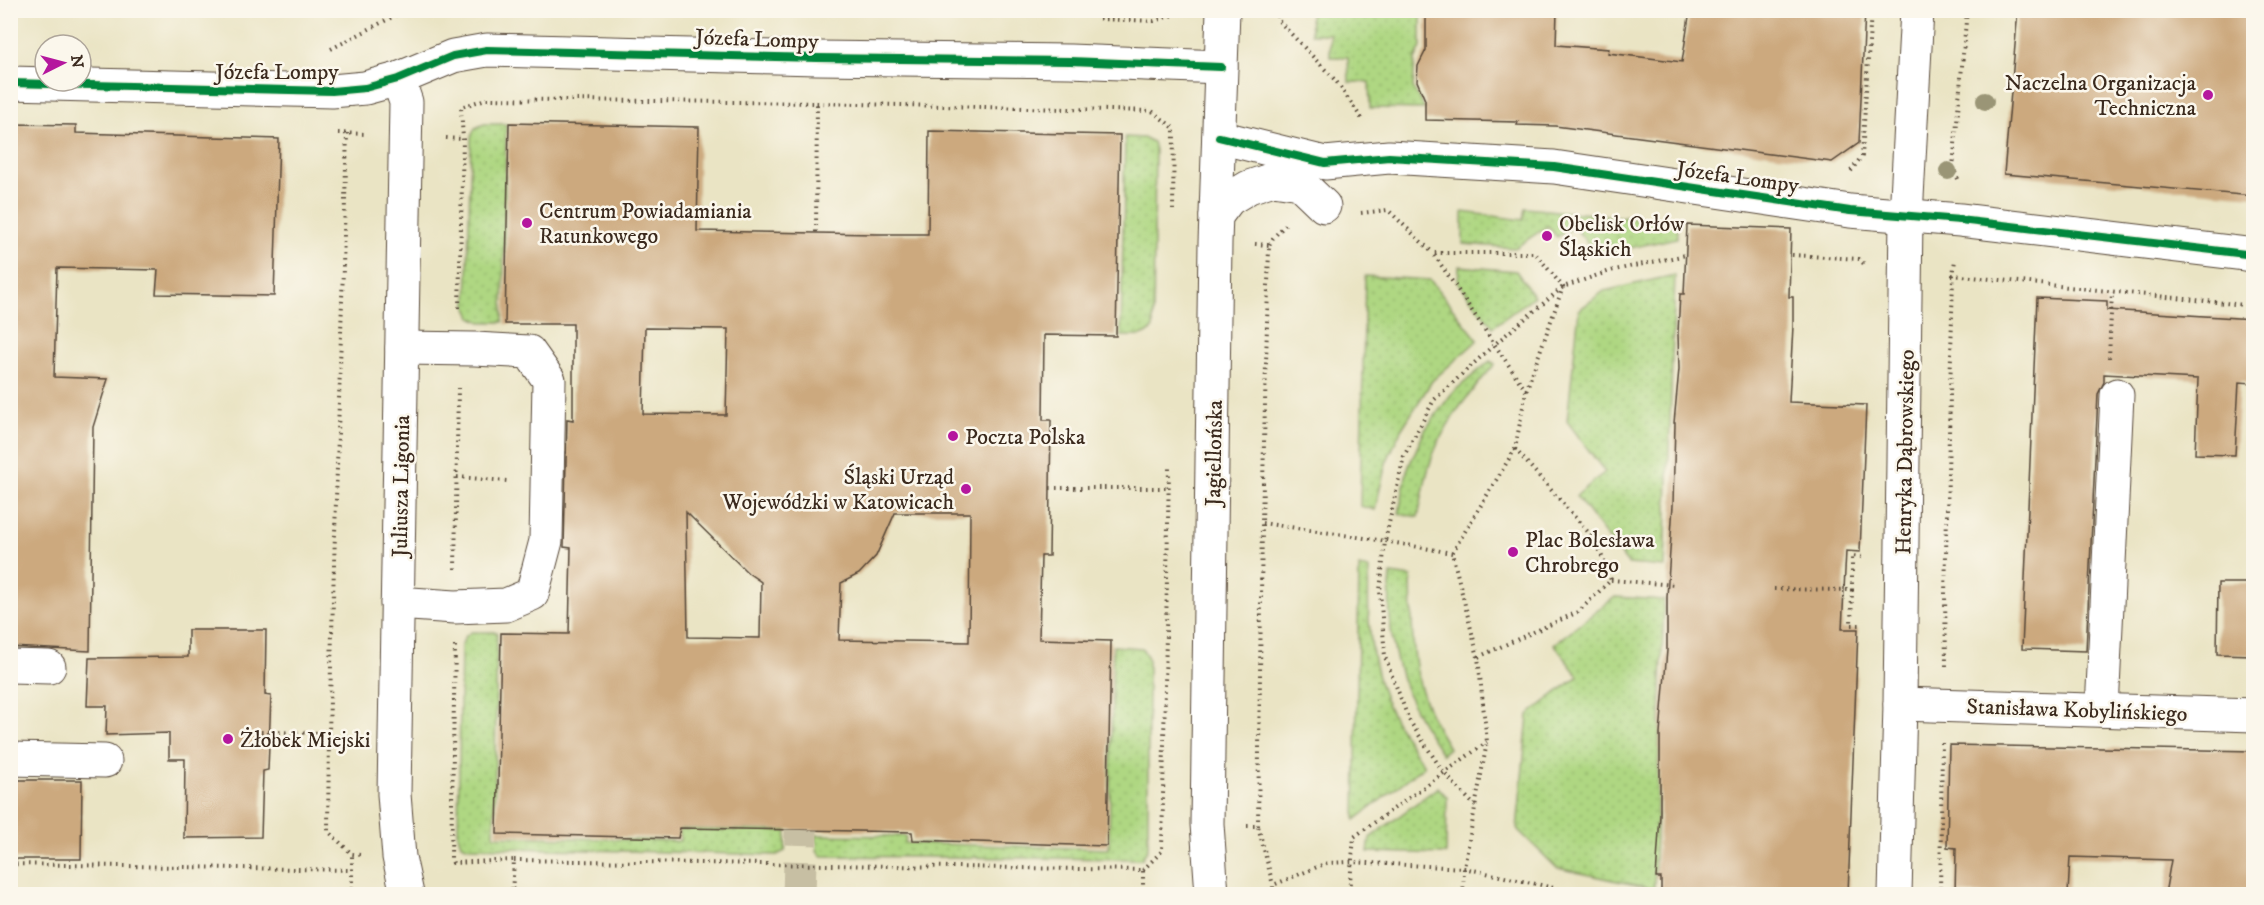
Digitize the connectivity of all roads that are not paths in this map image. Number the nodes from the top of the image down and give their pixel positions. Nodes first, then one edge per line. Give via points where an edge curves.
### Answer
1 (1223, 10) edge
2 (1917, 10) edge
3 (1221, 67) junction
4 (398, 79) junction
5 (10, 83) edge
6 (1219, 137) junction
7 (1324, 206) dead end
8 (1216, 216) junction
9 (1906, 216) junction
10 (2253, 255) edge
11 (402, 348) junction
12 (2117, 395) dead end
13 (397, 603) junction
14 (10, 666) edge
15 (49, 667) dead end
16 (1900, 704) junction
17 (2102, 710) junction
18 (2253, 715) edge
19 (10, 759) edge
20 (105, 761) dead end
21 (407, 894) edge
22 (1212, 894) edge
23 (1895, 894) edge

1 - 3 street, Jagiellońska
2 - 9 street, Henryka Dąbrowskiego
3 - 4 street, Józefa Lompy via 487,50 453,56
3 - 6 street, Jagiellońska
4 - 5 street, Józefa Lompy via 332,91
4 - 11 street, Juliusza Ligonia via 406,102
6 - 8 street, Jagiellońska
6 - 9 street, Józefa Lompy via 1325,163 1389,156 1554,167
7 - 8 street via 1300,183 1273,179 1229,199
8 - 22 street, Jagiellońska via 1207,824
9 - 10 street, Józefa Lompy
9 - 16 street, Henryka Dąbrowskiego
11 - 13 street, Juliusza Ligonia
11 - 13 street via 529,352 549,380 546,541 532,594 506,605
12 - 17 street
13 - 21 street, Juliusza Ligonia via 394,794 399,857
14 - 15 street
16 - 17 street, Stanisława Kobylińskiego
16 - 23 street, Henryka Dąbrowskiego
17 - 18 street, Stanisława Kobylińskiego
19 - 20 street

